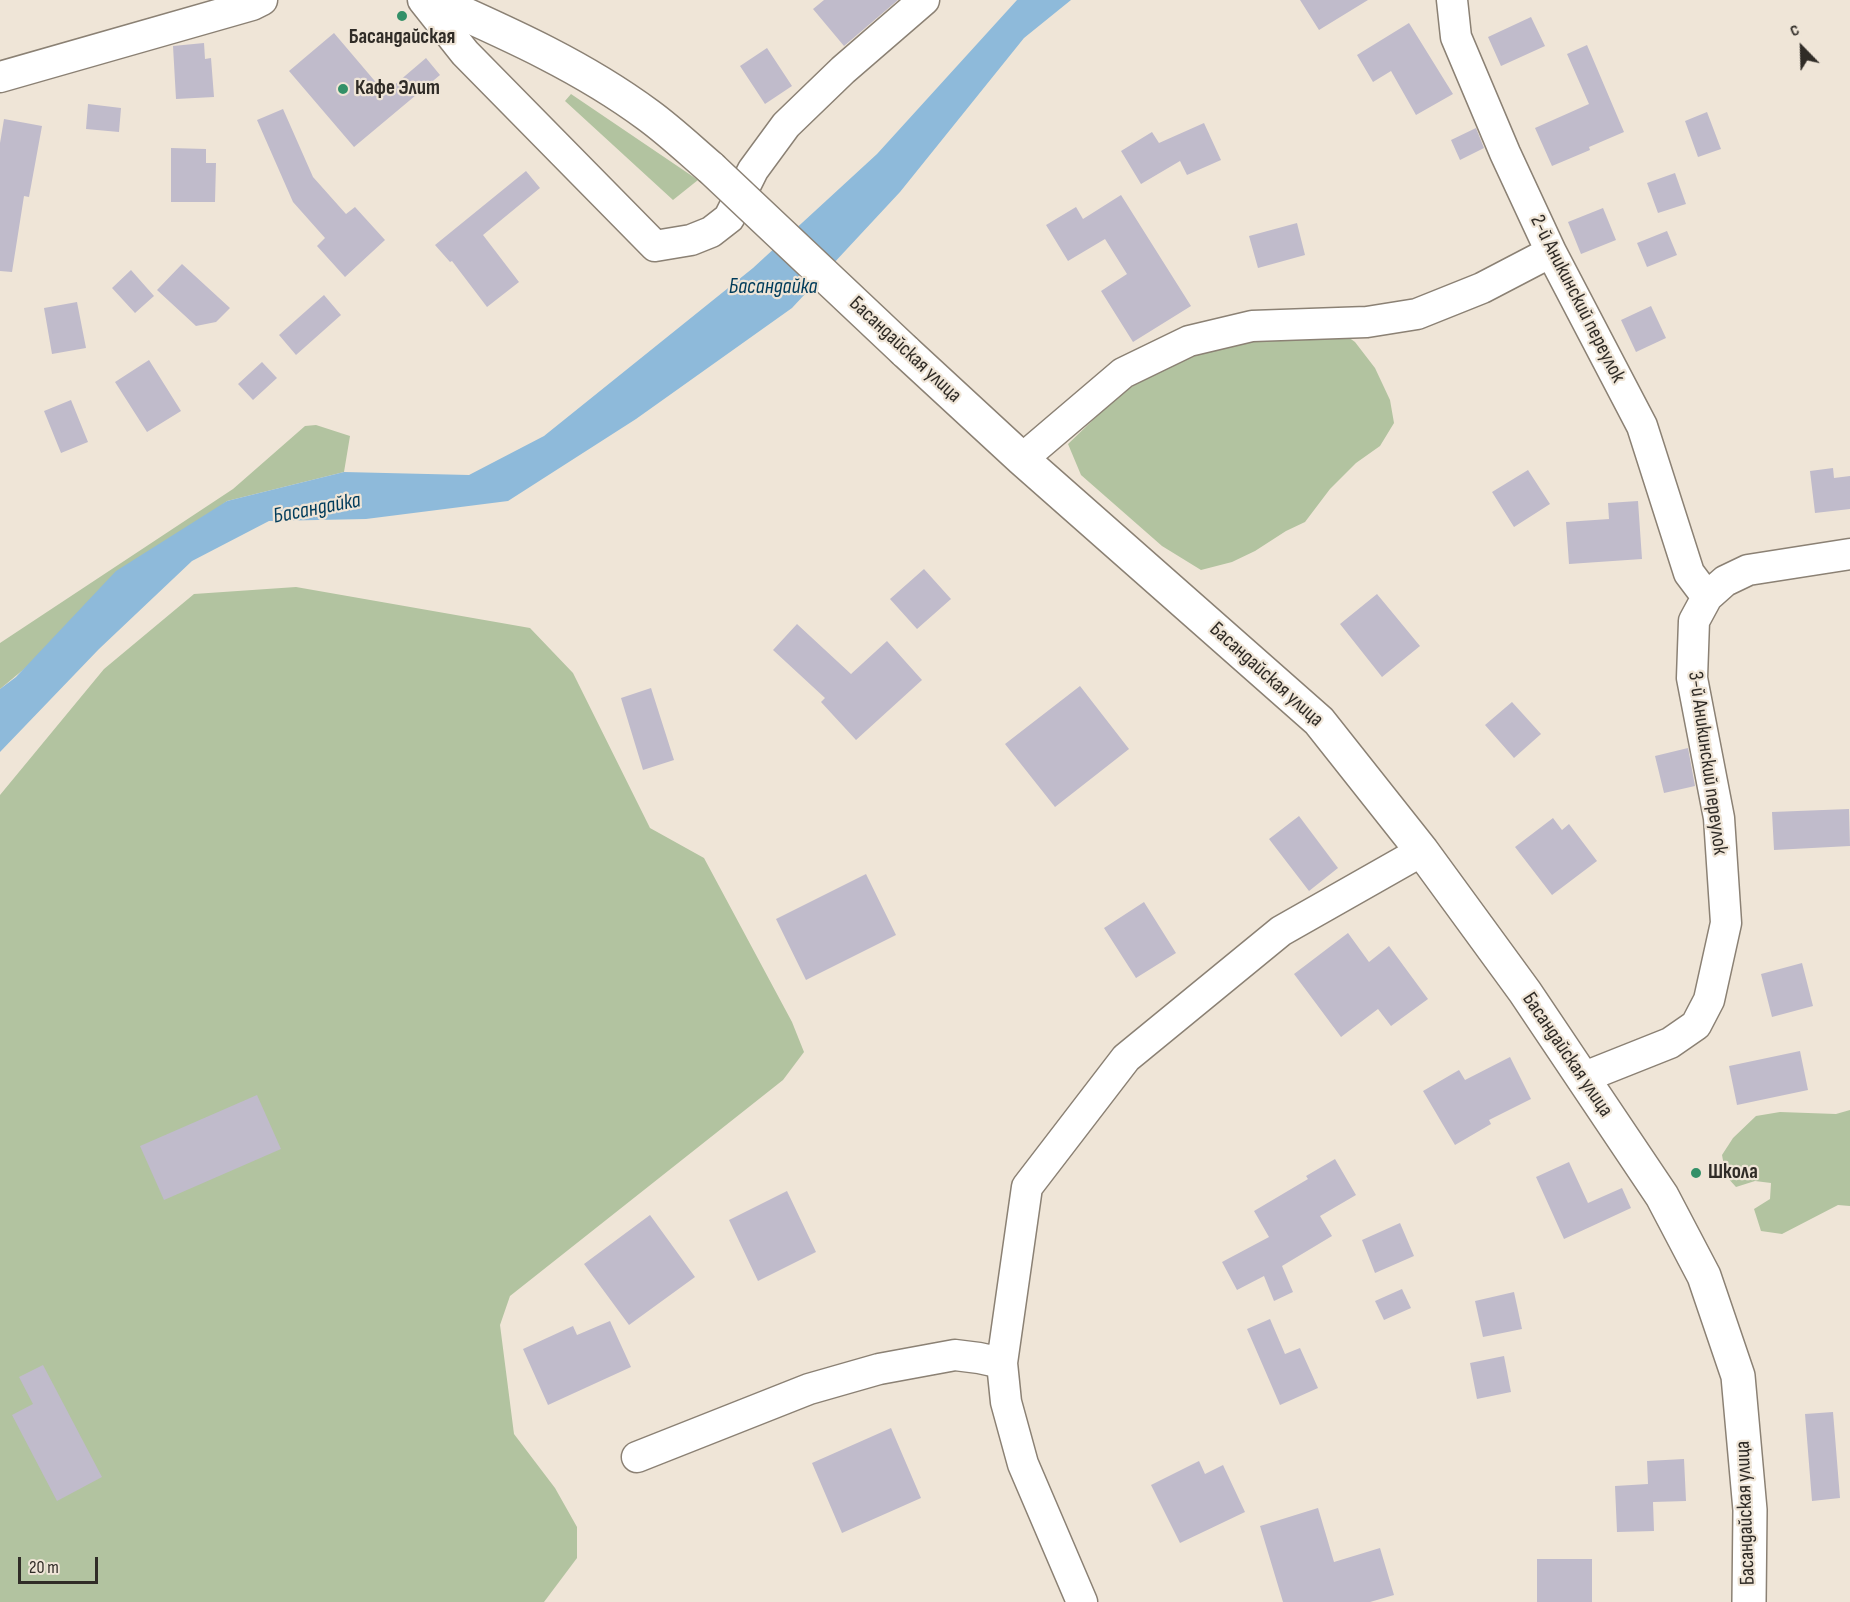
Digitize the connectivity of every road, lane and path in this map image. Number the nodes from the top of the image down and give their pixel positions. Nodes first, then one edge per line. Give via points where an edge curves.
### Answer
1 (262, 0) edge
2 (423, 0) edge
3 (433, 0) edge
4 (924, 0) edge
5 (1452, 0) edge
6 (0, 77) edge
7 (1551, 252) junction
8 (1022, 459) junction
9 (1850, 554) edge
10 (1707, 597) junction
11 (1422, 851) junction
12 (1582, 1078) junction
13 (1002, 1363) junction
14 (637, 1457) dead end
15 (1082, 1602) edge
16 (1749, 1602) edge

1 - 6 street
2 - 4 street via 465,52 655,246 701,236 729,218 753,170 786,124
3 - 8 street, Басандайская улица, bridge via 540,49 647,114 711,168
5 - 7 street, 2-й Аникинский переулок via 1456,37
7 - 8 street via 1482,288 1417,314 1367,322 1252,326 1189,341 1123,373
7 - 10 street, 2-й Аникинский переулок via 1642,426 1689,573
8 - 11 street, Басандайская улица via 1319,721
9 - 10 street, 3-й Аникинский переулок via 1748,570 1725,581
10 - 12 street, 3-й Аникинский переулок via 1694,621 1692,678 1719,819 1726,923 1709,1000 1696,1025 1670,1043
11 - 12 street, Басандайская улица
11 - 13 street via 1281,930 1126,1058 1027,1187
12 - 16 street, Басандайская улица via 1662,1196 1690,1247 1704,1276 1738,1376 1750,1510
13 - 14 street via 955,1355 879,1369 809,1389
13 - 15 street via 1006,1402 1023,1464

